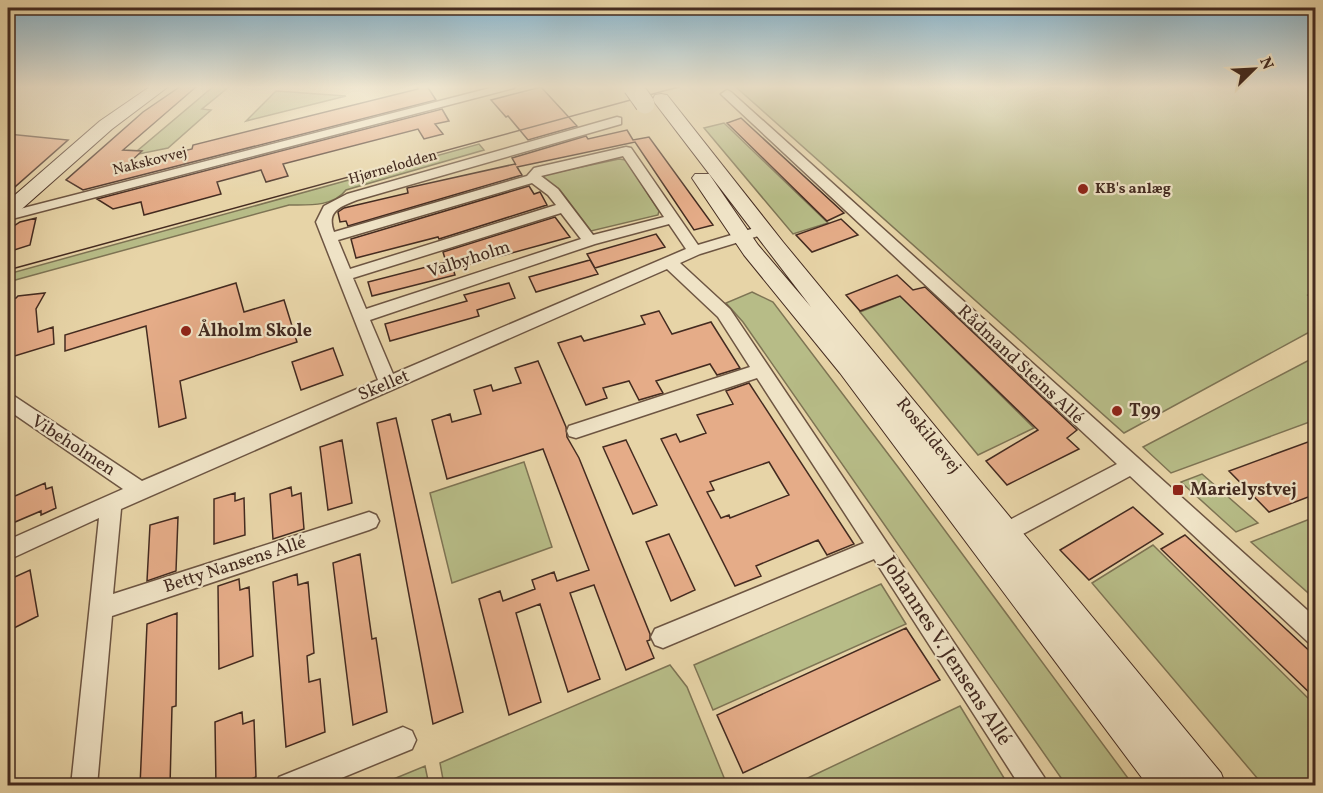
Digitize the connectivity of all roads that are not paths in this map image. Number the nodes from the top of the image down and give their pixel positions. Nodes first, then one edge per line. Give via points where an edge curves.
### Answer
1 (109, 123) edge
2 (367, 123) edge
3 (610, 123) edge
4 (669, 123) edge
5 (758, 123) edge
6 (106, 125) joint
7 (534, 178) junction
8 (565, 207) junction
9 (8, 211) edge
10 (8, 216) edge
11 (672, 219) junction
12 (752, 233) junction
13 (329, 238) junction
14 (590, 242) junction
15 (695, 251) junction
16 (669, 262) junction
17 (344, 276) junction
18 (361, 316) junction
19 (761, 370) junction
20 (388, 384) junction
21 (8, 401) edge
22 (576, 431) dead end
23 (1131, 466) junction
24 (140, 490) junction
25 (111, 504) junction
26 (369, 521) dead end
27 (1005, 532) junction
28 (878, 547) junction
29 (8, 550) edge
30 (101, 609) junction
31 (1316, 634) edge
32 (663, 638) dead end
33 (403, 740) dead end
34 (84, 786) edge
35 (288, 786) edge
36 (1035, 786) edge
37 (1172, 786) edge
38 (1208, 786) edge

1 - 6 street
2 - 10 street, Nakskovvej
3 - 13 street, Hjørnelodden via 352,197 323,216
4 - 12 street, Roskildevej via 711,191
5 - 23 street, Rådmand Steins Allé
6 - 9 street
7 - 8 street
7 - 11 street via 539,171 626,151
7 - 13 street
8 - 14 street
8 - 17 street, Valbyholm
11 - 14 street, Valbyholm
11 - 15 street
12 - 15 street, Skellet
12 - 27 street, Roskildevej
12 - 37 street, Roskildevej via 849,367
13 - 17 street, Hjørnelodden
14 - 18 street, Valbyholm
15 - 16 street, Skellet
16 - 19 street, Johannes V. Jensens Allé via 724,313
16 - 20 street, Skellet
17 - 18 street, Hjørnelodden
18 - 20 street, Hjørnelodden
19 - 22 street
19 - 28 street, Johannes V. Jensens Allé
20 - 24 street, Skellet
21 - 24 street, Vibeholmen
23 - 27 street
23 - 31 street, Rådmand Steins Allé
24 - 25 street, Skellet
25 - 29 street, Skellet
25 - 30 street
26 - 30 street, Betty Nansens Allé
27 - 38 street, Roskildevej
28 - 32 street, Johannes V. Jensens Allé
28 - 36 street, Johannes V. Jensens Allé
30 - 34 street
33 - 35 street

